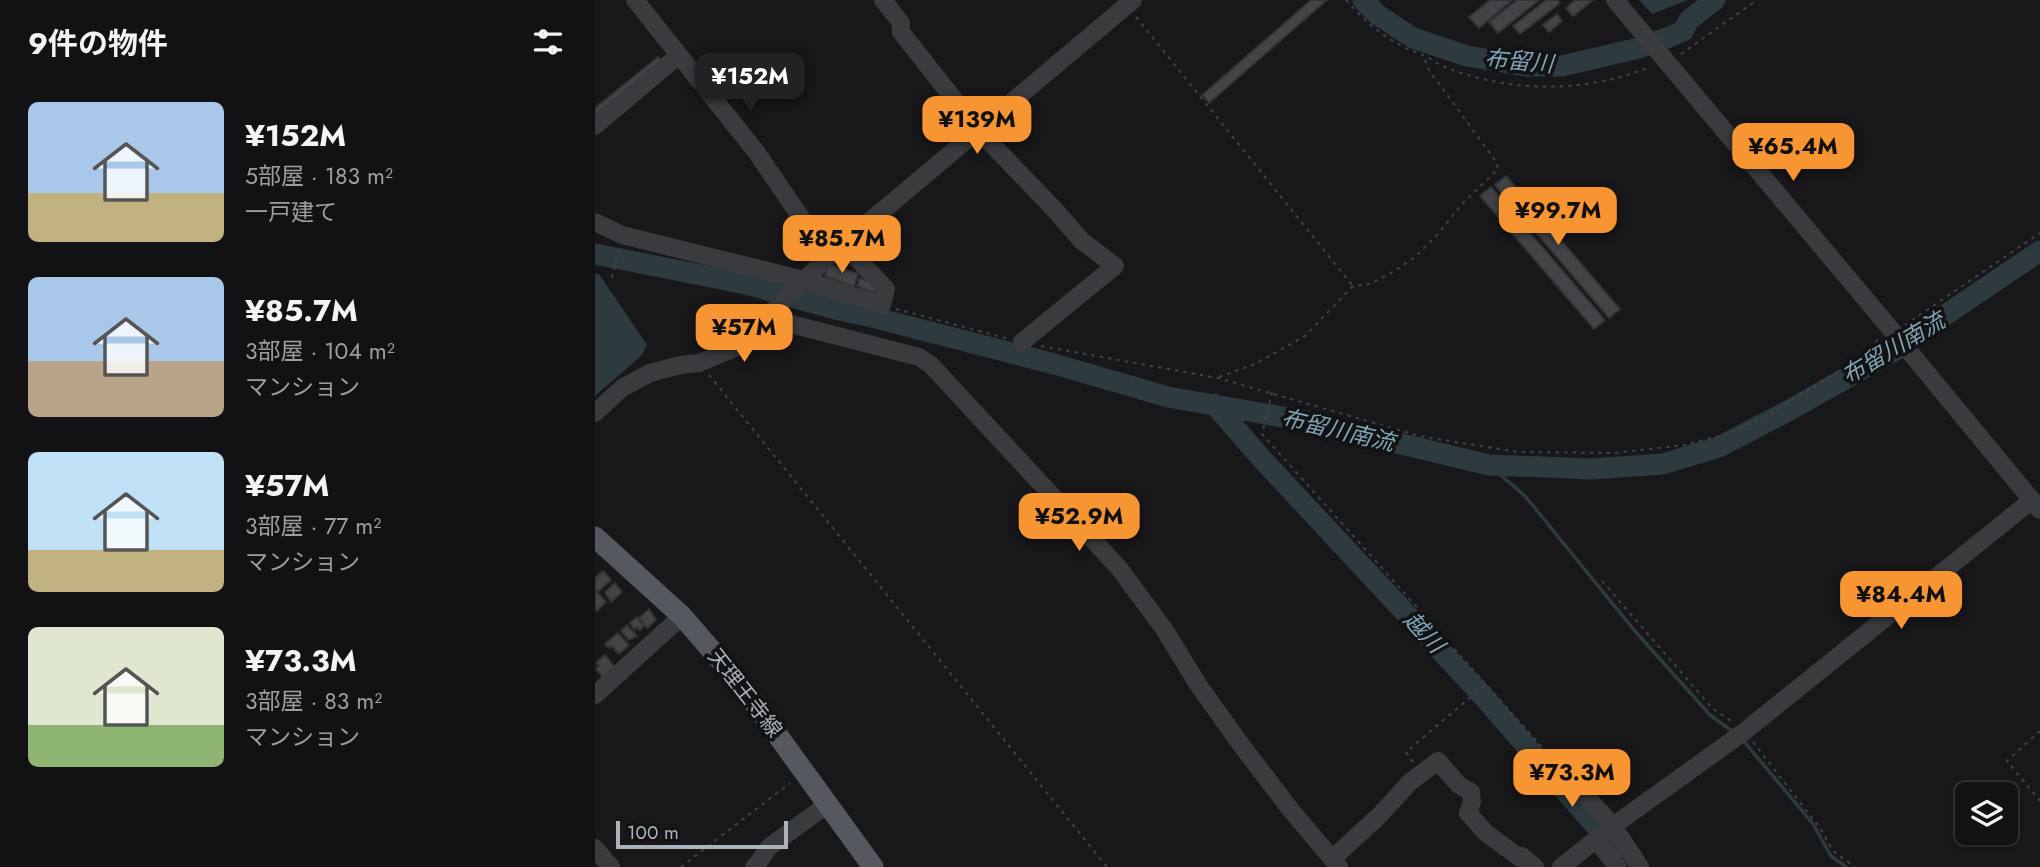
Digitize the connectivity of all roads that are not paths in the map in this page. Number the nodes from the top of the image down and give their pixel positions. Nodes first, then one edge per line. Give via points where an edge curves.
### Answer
1 (635, 0) edge
2 (883, 0) edge
3 (1615, 0) edge
4 (1129, 3) edge
5 (679, 55) junction
6 (595, 126) edge
7 (978, 130) junction
8 (595, 222) edge
9 (837, 249) junction
10 (801, 282) junction
11 (765, 319) junction
12 (1023, 342) road end
13 (595, 413) edge
14 (2035, 499) edge
15 (595, 537) edge
16 (682, 616) junction
17 (597, 689) edge
18 (1559, 766) road end
19 (828, 804) junction
20 (1613, 826) junction
21 (1596, 840) junction
22 (595, 848) edge
23 (1336, 862) edge
24 (611, 867) edge
25 (754, 867) edge
26 (873, 867) edge
27 (1535, 867) edge
28 (1561, 867) edge
29 (1618, 867) edge
30 (1640, 867) edge

1 - 5 street
2 - 7 street via 901,23 901,32
3 - 14 street
4 - 7 street
5 - 6 street
5 - 9 street via 757,153 804,222
7 - 9 street
7 - 12 street via 1082,241 1115,266
8 - 10 street via 622,235
9 - 10 street
9 - 10 street via 886,289 882,306
10 - 11 street
11 - 13 street via 734,348 699,363 650,373 622,388
11 - 23 street via 919,357 930,365 1119,568 1239,742
14 - 20 street via 1745,731
15 - 16 main road, 天理王寺線
16 - 17 street
16 - 19 main road, 天理王寺線 via 739,682
18 - 20 street
19 - 25 street via 769,847
19 - 26 main road, 天理王寺線
20 - 21 street
20 - 30 street
21 - 28 street
21 - 29 street
22 - 24 street
23 - 27 street via 1410,782 1438,761 1471,792 1468,813 1486,833

